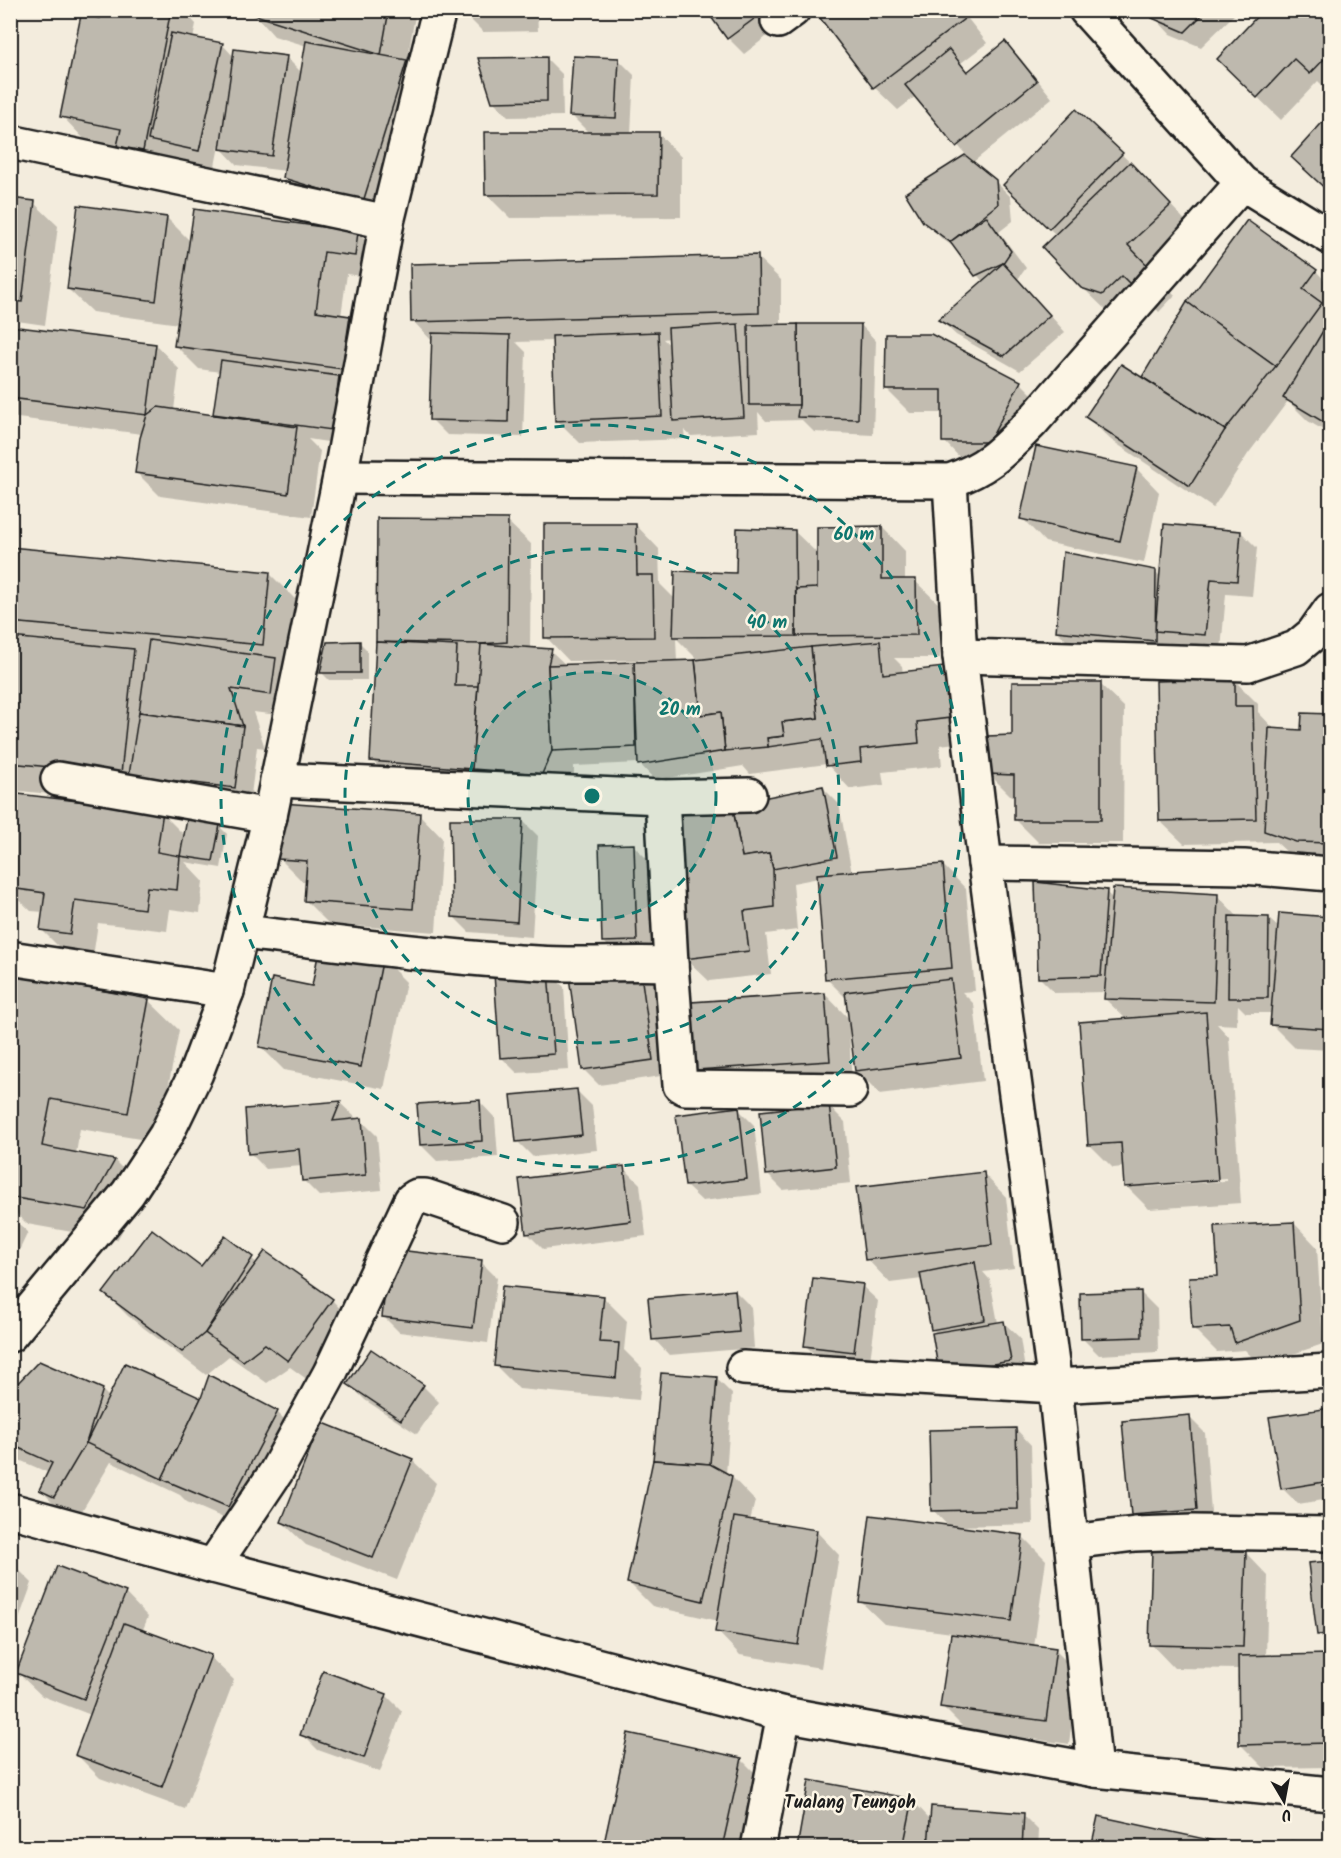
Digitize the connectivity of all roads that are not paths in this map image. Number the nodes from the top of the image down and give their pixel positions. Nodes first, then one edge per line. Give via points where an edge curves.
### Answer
1 (439, 10) edge
2 (1092, 12) edge
3 (10, 142) edge
4 (1242, 183) junction
5 (387, 222) junction
6 (1330, 237) edge
7 (339, 477) junction
8 (950, 481) junction
9 (1330, 610) edge
10 (960, 656) junction
11 (58, 778) dead end
12 (277, 780) junction
13 (749, 795) dead end
14 (662, 797) junction
15 (270, 816) junction
16 (985, 863) junction
17 (1330, 874) edge
18 (243, 932) junction
19 (10, 958) edge
20 (671, 964) junction
21 (226, 991) junction
22 (850, 1090) dead end
23 (503, 1222) dead end
24 (10, 1335) edge
25 (743, 1368) dead end
26 (1330, 1371) edge
27 (1055, 1386) junction
28 (10, 1510) edge
29 (1330, 1534) edge
30 (1071, 1542) junction
31 (213, 1566) junction
32 (784, 1714) junction
33 (1095, 1770) junction
34 (1330, 1794) edge
35 (758, 1848) edge

1 - 5 street
2 - 4 street
3 - 5 street
4 - 6 street
4 - 8 street via 996,459
5 - 7 street
7 - 8 street
7 - 12 street
8 - 10 street
9 - 10 street via 1313,634 1296,648 1248,664
10 - 16 street
11 - 15 street
12 - 14 street
12 - 15 street
13 - 14 street
14 - 20 street
15 - 18 street
16 - 17 street via 1244,867
16 - 27 street
18 - 20 street via 487,960
18 - 21 street
19 - 21 street
20 - 22 street via 682,1087
21 - 24 street via 196,1073 166,1135 128,1193
23 - 31 street via 425,1196 411,1200 330,1373 276,1472
25 - 27 street
26 - 27 street
27 - 30 street
28 - 31 street
29 - 30 street via 1193,1532
30 - 33 street
31 - 32 street
32 - 33 street
32 - 35 street
33 - 34 street

